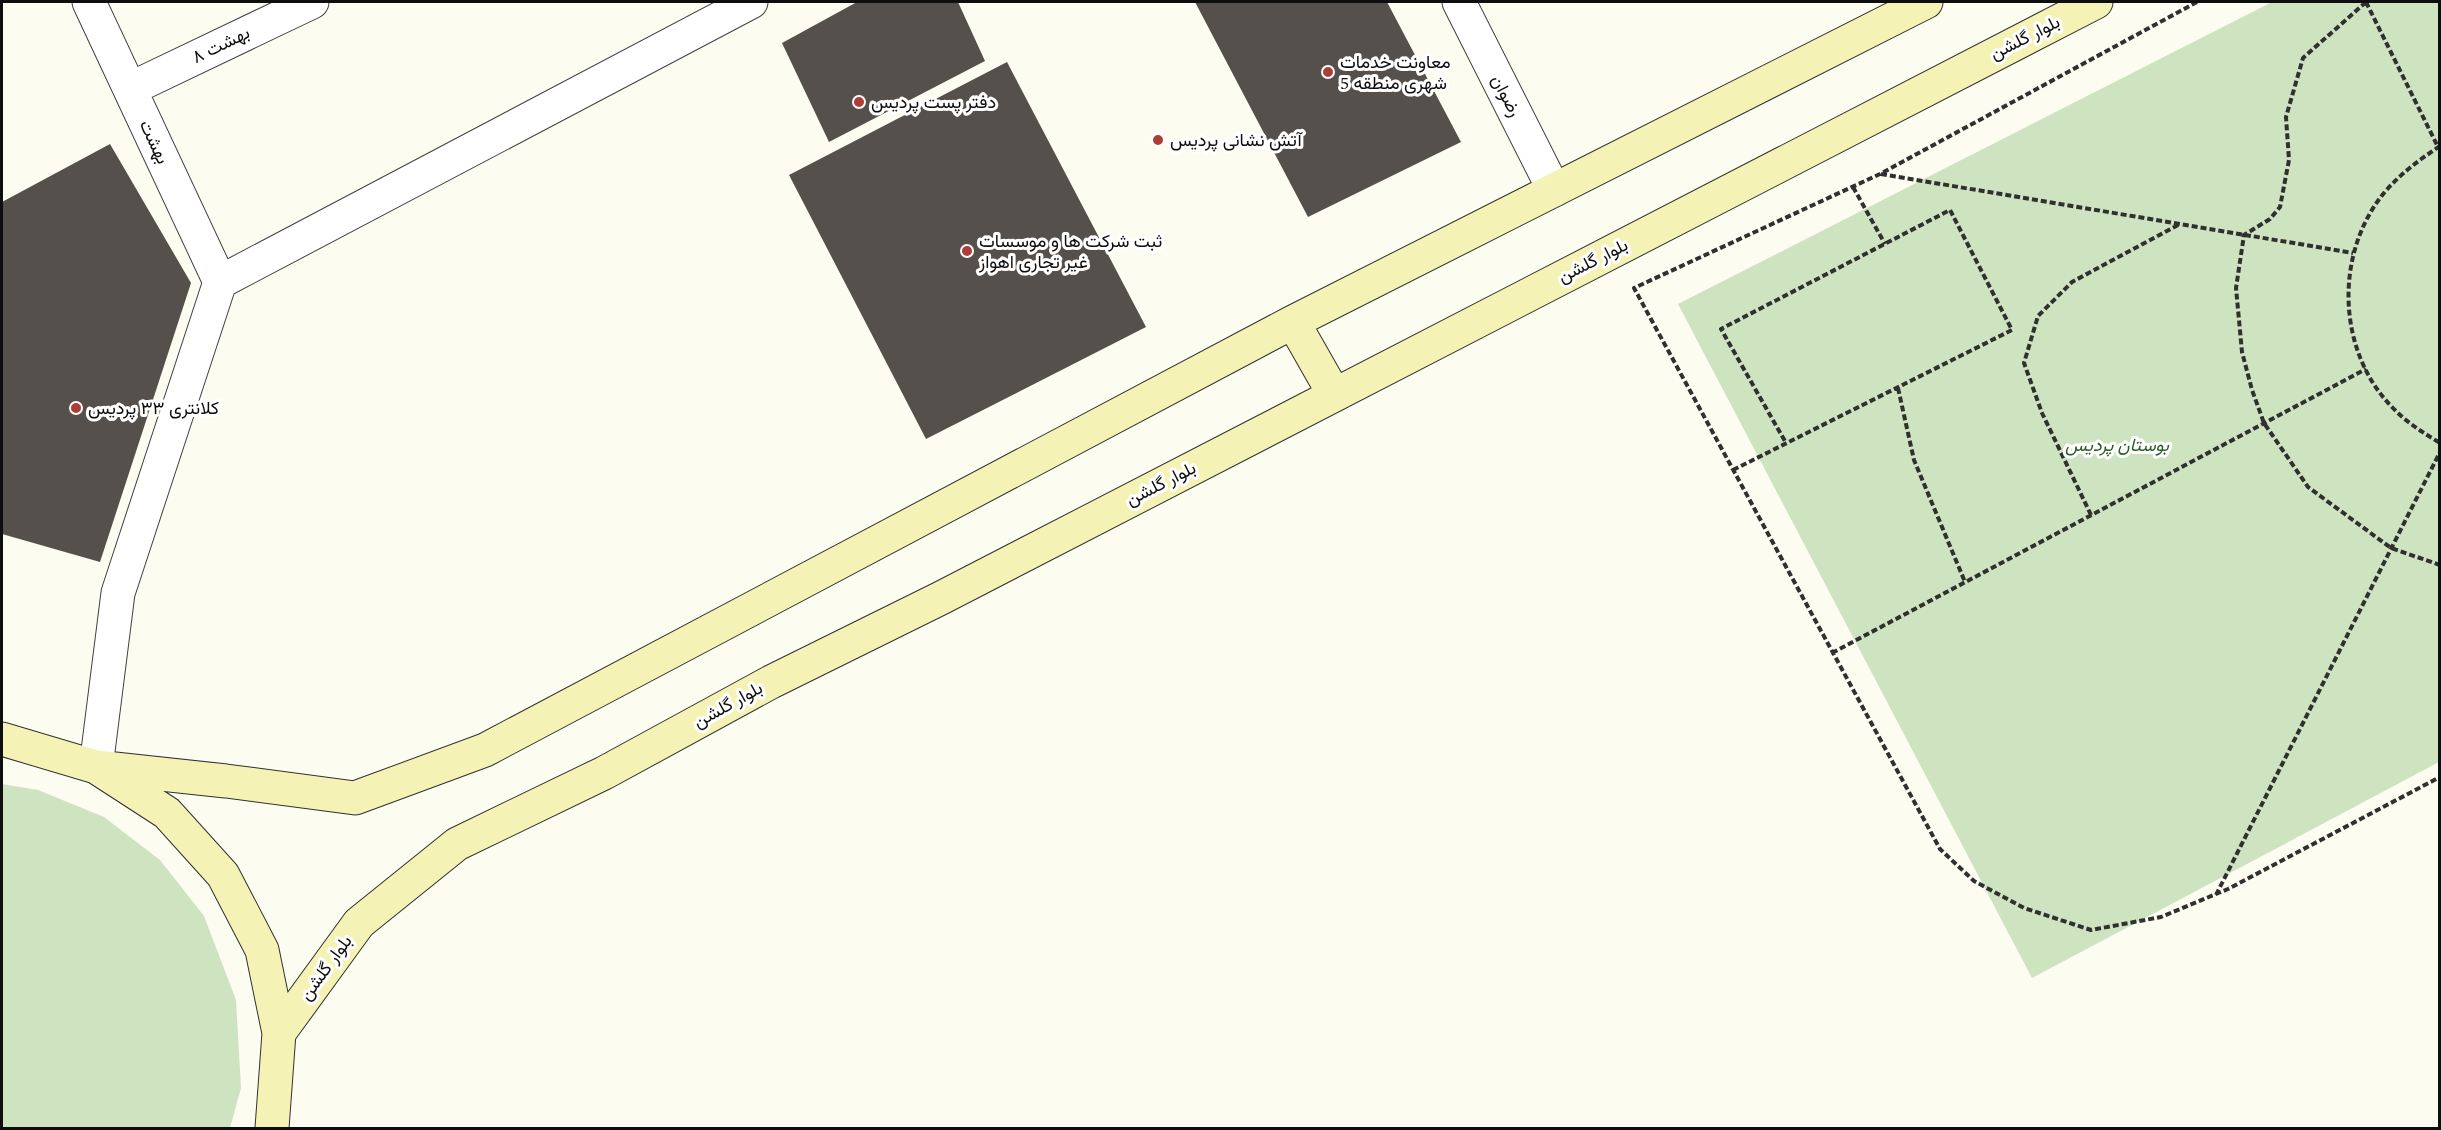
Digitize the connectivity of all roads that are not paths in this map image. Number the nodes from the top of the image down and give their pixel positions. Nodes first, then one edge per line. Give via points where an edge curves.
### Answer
1 (89, 2) edge
2 (312, 2) edge
3 (751, 2) edge
4 (1459, 2) edge
5 (1926, 2) edge
6 (2096, 2) edge
7 (130, 89) junction
8 (1554, 190) junction
9 (220, 282) junction
10 (1293, 322) junction
11 (1334, 394) junction
12 (3, 739) edge
13 (96, 767) junction
14 (279, 1033) junction
15 (272, 1128) edge

1 - 7 street, بهشت
2 - 7 street, بهشت ۸
3 - 9 street
4 - 8 street, رضوان
5 - 8 main road
6 - 11 main road, بلوار گلشن
7 - 9 street, بهشت
8 - 10 main road
9 - 13 street via 118,593
10 - 11 main road
10 - 13 main road via 485,750 442,766 355,798
11 - 14 main road, بلوار گلشن via 771,682 604,773 457,844 359,923
12 - 13 main road
13 - 14 main road via 167,813 224,875 262,950
14 - 15 main road

